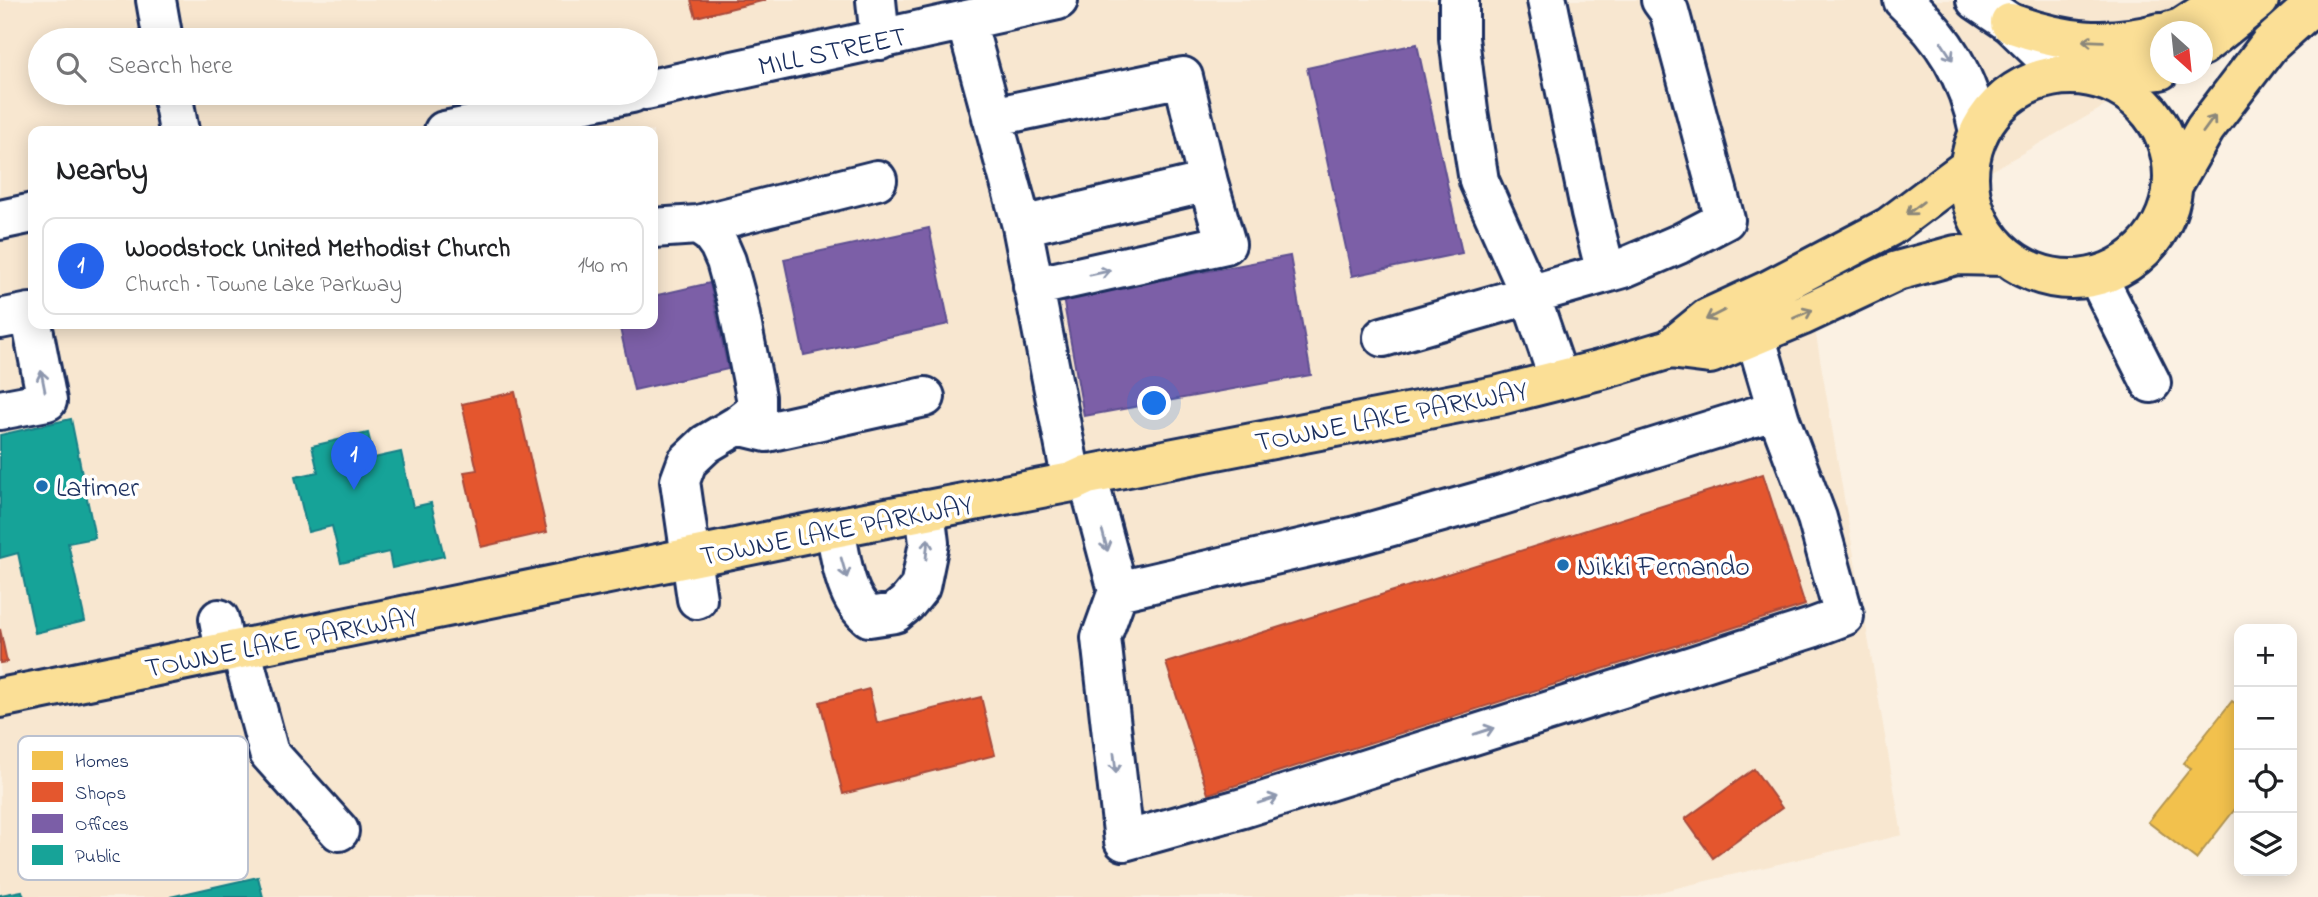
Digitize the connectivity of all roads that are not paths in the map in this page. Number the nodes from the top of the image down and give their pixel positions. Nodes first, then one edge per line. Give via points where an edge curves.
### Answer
1 (156, 0) edge
2 (876, 0) edge
3 (1459, 0) edge
4 (1547, 0) edge
5 (1661, 0) edge
6 (1903, 0) edge
7 (1976, 0) edge
8 (2224, 0) edge
9 (2259, 0) edge
10 (2318, 1) edge
11 (1039, 2) edge
12 (966, 21) junction
13 (2192, 21) edge
14 (2010, 23) junction
15 (161, 28) edge
16 (2150, 35) edge
17 (2213, 39) edge
18 (880, 40) junction
19 (2150, 71) edge
20 (2081, 76) junction
21 (658, 87) edge
22 (174, 105) edge
23 (612, 105) edge
24 (594, 116) edge
25 (992, 117) junction
26 (178, 126) edge
27 (494, 126) edge
28 (1974, 149) junction
29 (877, 180) dead end
30 (1208, 182) junction
31 (2174, 183) junction
32 (28, 214) edge
33 (0, 219) edge
34 (698, 225) junction
35 (1022, 226) junction
36 (658, 228) edge
37 (2005, 256) junction
38 (1606, 274) junction
39 (2096, 276) junction
40 (1033, 287) junction
41 (1530, 295) junction
42 (28, 313) edge
43 (0, 318) edge
44 (33, 329) edge
45 (1755, 335) junction
46 (1383, 337) dead end
47 (1670, 349) junction
48 (1559, 380) junction
49 (2151, 383) dead end
50 (925, 397) dead end
51 (0, 410) edge
52 (1776, 410) junction
53 (738, 425) junction
54 (1079, 478) junction
55 (925, 510) junction
56 (835, 528) junction
57 (690, 558) junction
58 (1118, 591) junction
59 (697, 599) dead end
60 (228, 640) junction
61 (0, 698) edge
62 (339, 831) dead end

1 - 15 street
2 - 18 street
3 - 41 street via 1459,38 1479,181
4 - 38 street
5 - 38 street via 1668,11 1726,220
6 -> 28 street via 1949,52 1973,101
7 - 14 street
8 - 13 main road
9 - 17 main road
31 -> 10 main road via 2204,129 2269,45
11 - 12 street, MILL STREET
12 - 18 street, MILL STREET
12 - 25 street
16 -> 14 main road via 2074,40
14 - 20 street
18 - 21 street, MILL STREET
19 - 20 main road
20 - 28 main road via 2029,84 2020,90 2000,104
20 - 31 main road via 2131,93 2156,118 2171,150
22 - 26 street
23 - 24 street
24 - 27 street
25 - 30 street via 1184,77
25 - 35 street
28 - 37 main road via 1971,201 1984,231
28 -> 47 main road, TOWNE LAKE PARKWAY via 1889,227 1707,318
29 - 34 street
30 - 35 street
40 -> 30 street via 1226,244
31 - 39 main road via 2167,214 2151,242 2126,264
32 - 33 street
34 - 36 street
34 - 53 street via 719,245 737,301 756,397 756,411
35 - 40 street
37 - 39 main road via 2033,273 2065,280
45 -> 37 main road, TOWNE LAKE PARKWAY via 1897,271 1956,255
38 - 41 street
39 - 49 street
40 - 54 street
41 - 46 street
41 - 48 street
42 -> 43 street
51 -> 44 street via 47,401
45 - 47 main road, TOWNE LAKE PARKWAY via 1710,354
45 - 52 street
47 - 48 main road, TOWNE LAKE PARKWAY
48 - 54 main road, TOWNE LAKE PARKWAY
50 - 53 street via 767,432
52 - 58 street via 1356,536
58 -> 52 street via 1101,638 1124,841 1243,808 1844,616 1817,518
53 - 57 street via 698,451 687,462 680,481
54 - 55 main road, TOWNE LAKE PARKWAY
54 -> 58 street
55 - 56 main road, TOWNE LAKE PARKWAY
56 -> 55 street via 857,608 869,617 895,613 920,587 929,544
56 - 57 main road, TOWNE LAKE PARKWAY
57 - 59 street
57 - 60 main road, TOWNE LAKE PARKWAY
60 - 61 main road, TOWNE LAKE PARKWAY
60 - 62 street via 270,753

